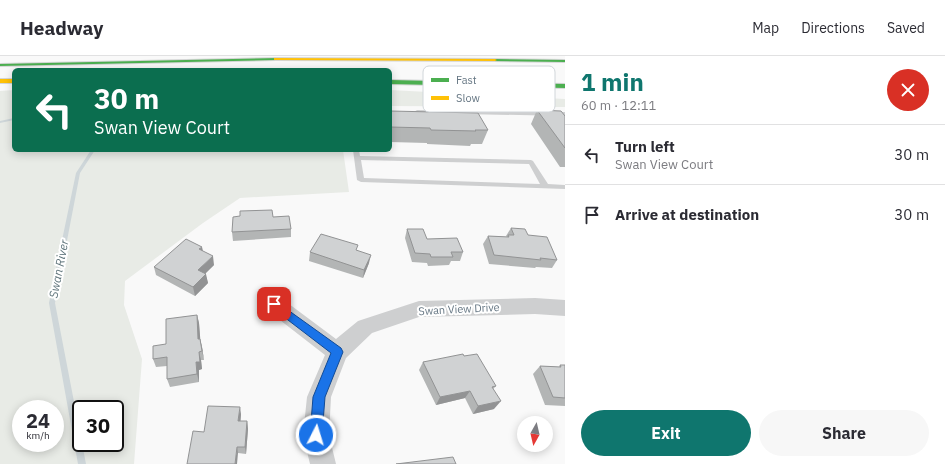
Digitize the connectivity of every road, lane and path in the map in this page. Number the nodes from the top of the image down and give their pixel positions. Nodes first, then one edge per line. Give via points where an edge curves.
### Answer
1 (460, 56) edge
2 (560, 61) edge
3 (0, 65) edge
4 (392, 75) edge
5 (423, 75) edge
6 (0, 81) edge
7 (12, 81) edge
8 (392, 82) edge
9 (423, 83) edge
10 (555, 86) edge
11 (565, 86) edge
12 (414, 112) edge
13 (565, 114) edge
14 (357, 154) edge
15 (546, 187) junction
16 (565, 187) edge
17 (274, 304) dead end
18 (565, 308) edge
19 (337, 352) junction
20 (323, 464) edge

1 - 2 highway
2 - 3 highway via 299,59
4 - 5 highway
6 - 7 highway
8 - 9 highway
10 - 11 highway
12 - 13 lane
14 - 15 lane via 530,162
14 - 15 lane via 361,180
15 - 16 lane
17 - 19 street
18 - 19 street, Swan View Drive via 534,306 419,309 365,327
19 - 20 street, Swan View Drive via 319,397 316,435

